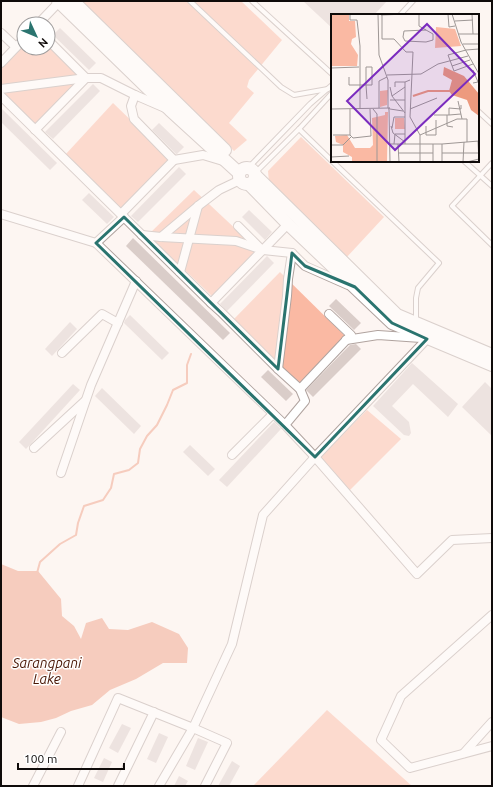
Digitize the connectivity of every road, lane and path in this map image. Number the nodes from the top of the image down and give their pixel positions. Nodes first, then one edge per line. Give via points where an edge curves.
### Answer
1 (59, 1) edge
2 (73, 1) edge
3 (190, 1) edge
4 (252, 1) edge
5 (413, 1) edge
6 (401, 14) edge
7 (45, 16) edge
8 (1, 33) edge
9 (16, 47) joint
10 (56, 48) edge
11 (1, 63) edge
12 (331, 73) edge
13 (86, 78) junction
14 (331, 86) edge
15 (328, 89) junction
16 (1, 90) edge
17 (135, 95) junction
18 (331, 95) edge
19 (1, 96) edge
20 (170, 110) junction
21 (479, 112) edge
22 (492, 124) edge
23 (299, 129) junction
24 (35, 130) junction
25 (174, 160) junction
26 (331, 160) edge
27 (227, 162) junction
28 (333, 162) edge
29 (465, 162) edge
30 (492, 163) edge
31 (247, 174) junction
32 (480, 175) junction
33 (492, 186) edge
34 (198, 206) junction
35 (1, 214) edge
36 (122, 216) junction
37 (288, 224) junction
38 (238, 226) dead end
39 (301, 229) junction
40 (142, 235) junction
41 (161, 237) junction
42 (188, 238) junction
43 (96, 243) junction
44 (492, 245) edge
45 (263, 250) junction
46 (292, 253) junction
47 (180, 272) junction
48 (136, 281) junction
49 (355, 287) junction
50 (211, 303) junction
51 (329, 314) dead end
52 (118, 323) junction
53 (416, 323) junction
54 (428, 334) junction
55 (346, 340) junction
56 (62, 353) dead end
57 (492, 355) edge
58 (492, 365) edge
59 (278, 369) junction
60 (300, 389) junction
61 (86, 400) junction
62 (273, 414) junction
63 (285, 425) junction
64 (34, 448) dead end
65 (232, 455) dead end
66 (315, 457) junction
67 (61, 473) dead end
68 (492, 538) edge
69 (492, 615) edge
70 (154, 712) junction
71 (492, 722) edge
72 (193, 728) junction
73 (62, 732) dead end
74 (492, 746) edge
75 (463, 754) junction
76 (32, 786) edge
77 (78, 786) edge
78 (118, 786) edge
79 (159, 786) edge
80 (206, 786) edge

1 - 7 street
1 - 20 street
2 - 31 street
3 - 15 lane via 281,87 294,95
4 - 12 lane
5 - 6 lane
8 - 9 street
9 - 11 street
10 - 13 street
13 - 16 street
13 - 17 street via 101,78
13 - 24 street
14 - 15 lane
15 - 31 lane via 310,104
17 - 20 street
17 - 25 street via 131,106 134,119
18 - 23 lane
19 - 24 street
20 - 27 street
21 - 22 lane
23 - 26 lane
23 - 31 lane
24 - 36 street
25 - 27 street via 203,155
25 - 36 street
27 - 31 street
28 - 53 lane via 439,263 418,288
29 - 32 lane
30 - 32 lane
31 - 34 street via 218,190
31 - 37 street
31 - 39 street
32 - 33 lane
32 - 44 lane via 452,206
34 - 41 street
34 - 42 street
35 - 43 street
36 - 40 street
36 - 43 street
37 - 39 street
37 - 45 street
38 - 45 street
39 - 49 street
39 - 53 street via 397,315
40 - 41 street
40 - 47 street
41 - 42 street
42 - 45 street via 236,240
42 - 47 street
43 - 48 street
45 - 46 street
45 - 50 street
46 - 49 street via 305,266
46 - 59 street
47 - 50 street
48 - 52 street
48 - 62 street
49 - 54 street via 392,323
50 - 59 street
51 - 55 street via 351,335
52 - 56 street via 102,314
52 - 61 street
53 - 54 street
54 - 55 street via 378,335
54 - 57 street
54 - 58 street
54 - 66 street
55 - 60 street
59 - 60 street
60 - 63 street via 305,401
61 - 64 street
61 - 67 street
62 - 63 street
62 - 65 street
63 - 66 street
66 - 68 street via 417,574 452,540
66 - 72 street via 263,515 232,644
69 - 75 street via 401,696 381,740 410,768
70 - 72 street
70 - 77 street via 118,698
70 - 78 street
71 - 75 street
72 - 79 street
72 - 80 street via 227,743
73 - 76 street
74 - 75 street

